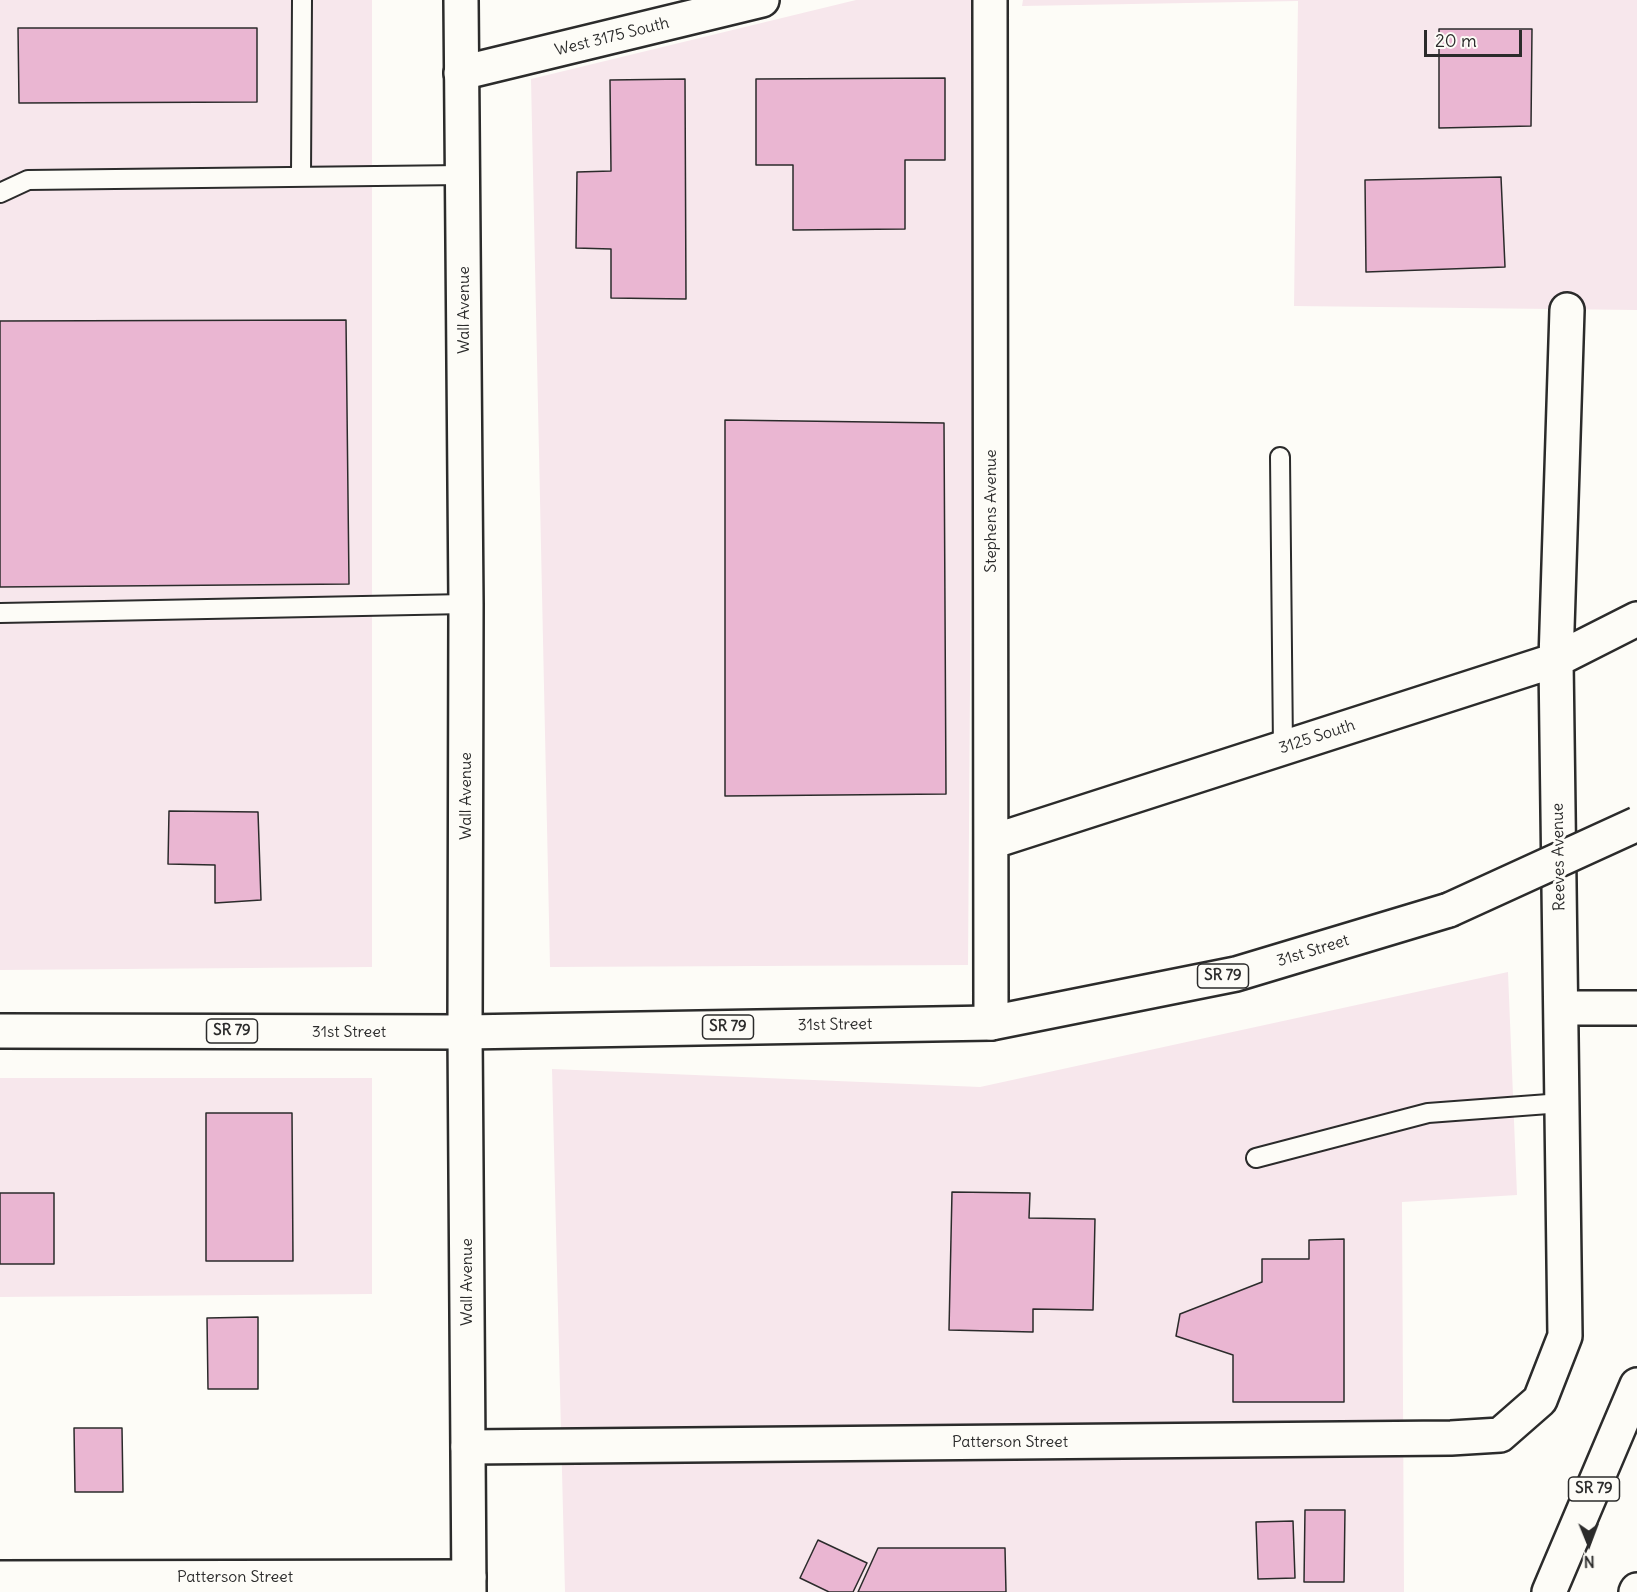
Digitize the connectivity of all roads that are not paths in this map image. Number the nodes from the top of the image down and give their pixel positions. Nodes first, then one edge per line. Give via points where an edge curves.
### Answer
1 (302, 0) edge
2 (461, 0) edge
3 (762, 0) edge
4 (990, 0) edge
5 (461, 73) junction
6 (463, 175) junction
7 (301, 177) junction
8 (0, 193) edge
9 (1567, 310) dead end
10 (1280, 457) dead end
11 (466, 604) junction
12 (0, 613) edge
13 (1637, 619) edge
14 (1556, 660) junction
15 (1283, 748) junction
16 (1637, 824) edge
17 (991, 842) junction
18 (1561, 1008) junction
19 (1637, 1008) edge
20 (991, 1023) junction
21 (0, 1031) edge
22 (465, 1032) junction
23 (1562, 1103) junction
24 (1256, 1158) dead end
25 (1637, 1385) edge
26 (1540, 1400) joint
27 (468, 1447) junction
28 (0, 1578) edge
29 (469, 1584) edge
30 (1549, 1592) edge

1 - 7 lane
2 - 5 street, Wall Avenue
3 - 5 street, West 3175 South
4 - 17 street, Stephens Avenue
5 - 6 street, Wall Avenue
6 - 7 lane
6 - 11 street, Wall Avenue
7 - 8 lane via 28,180
9 - 14 street, Reeves Avenue
10 - 15 lane
11 - 12 lane
11 - 22 street, Wall Avenue
13 - 14 street, 3125 South
14 - 15 street, 3125 South
14 - 18 street, Reeves Avenue
15 - 17 street, 3125 South
16 - 20 street, 31st Street / SR 79, bridge via 1449,910 1236,974
17 - 20 street, Stephens Avenue
18 - 19 street
18 - 23 street, Reeves Avenue
20 - 22 street, 31st Street / SR 79
21 - 22 street, 31st Street / SR 79
22 - 27 street, Wall Avenue
23 - 24 lane via 1428,1113
23 - 26 street, Reeves Avenue via 1565,1336
25 - 30 street, SR 79
26 - 27 street, Patterson Street via 1500,1435 1450,1438
27 - 29 street, Wall Avenue
28 - 29 street, Patterson Street

